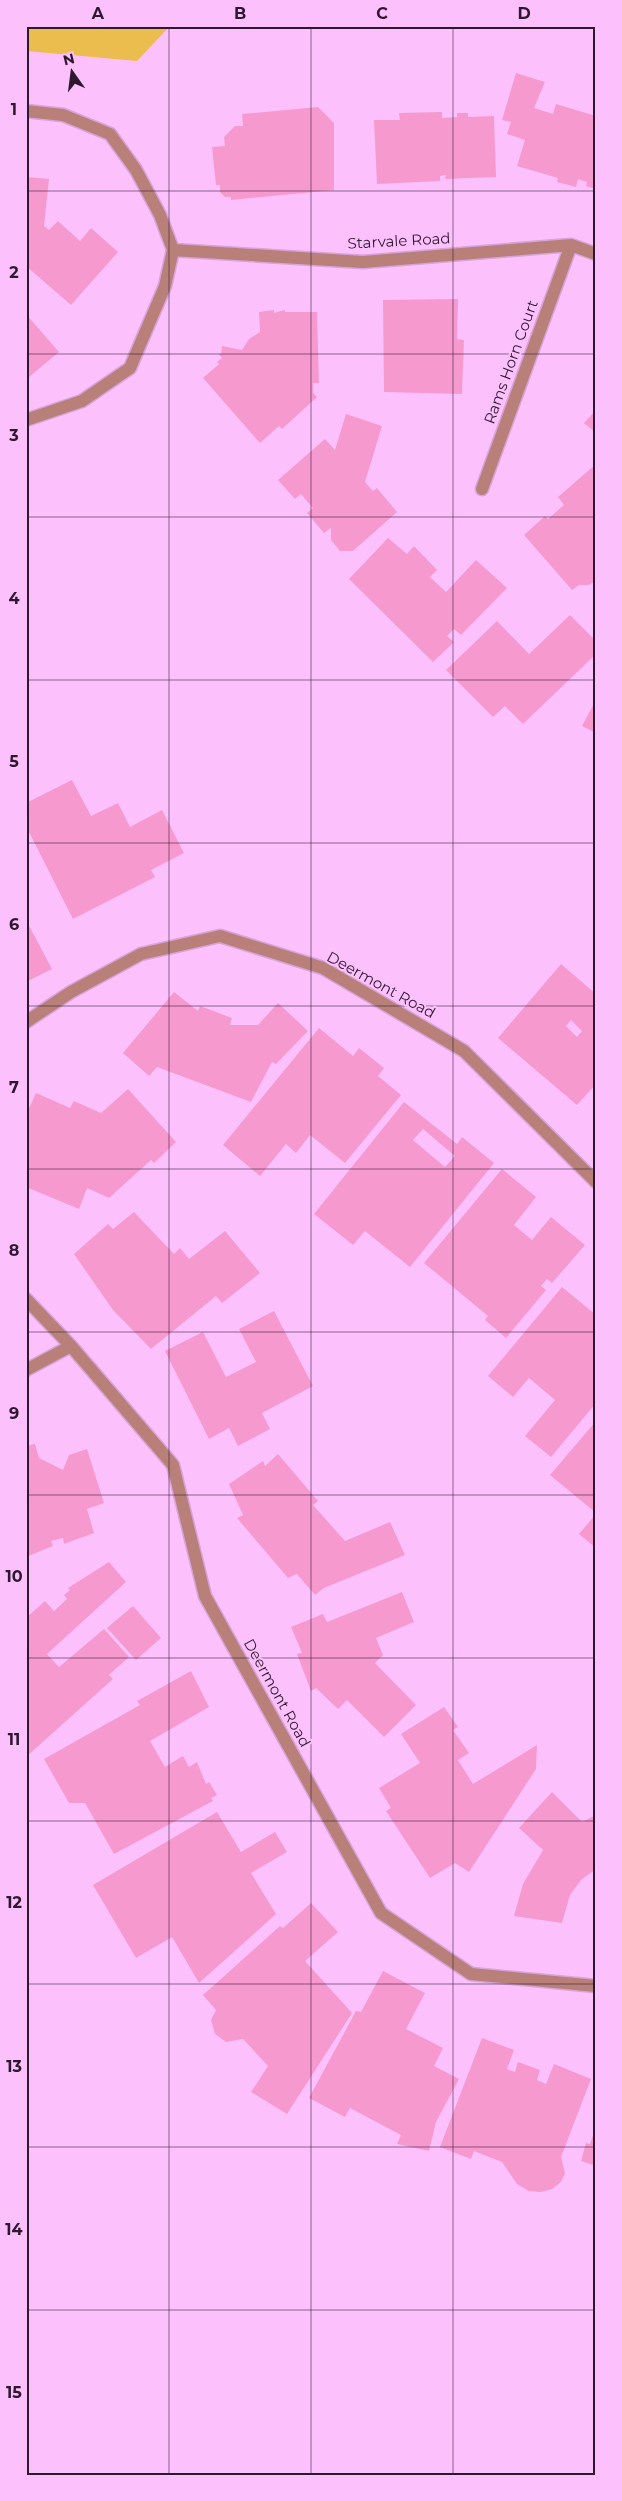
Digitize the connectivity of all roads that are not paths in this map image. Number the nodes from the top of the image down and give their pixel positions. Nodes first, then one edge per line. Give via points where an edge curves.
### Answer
1 (26, 111) edge
2 (571, 245) junction
3 (173, 250) junction
4 (596, 254) edge
5 (26, 420) edge
6 (482, 489) dead end
7 (26, 1022) edge
8 (596, 1182) edge
9 (26, 1300) edge
10 (71, 1346) junction
11 (26, 1370) edge
12 (596, 1986) edge

1 - 3 street via 63,115 110,134 136,170 160,215
2 - 3 street, Starvale Road via 363,262
2 - 4 street, Starvale Road
2 - 6 street, Rams Horn Court
3 - 5 street via 165,286 130,368 82,401
7 - 8 street, Deermont Road via 71,992 142,954 220,936 323,968 464,1051
9 - 10 street, Deermont Road
10 - 11 street
10 - 12 street, Deermont Road via 173,1465 205,1596 380,1913 471,1974

